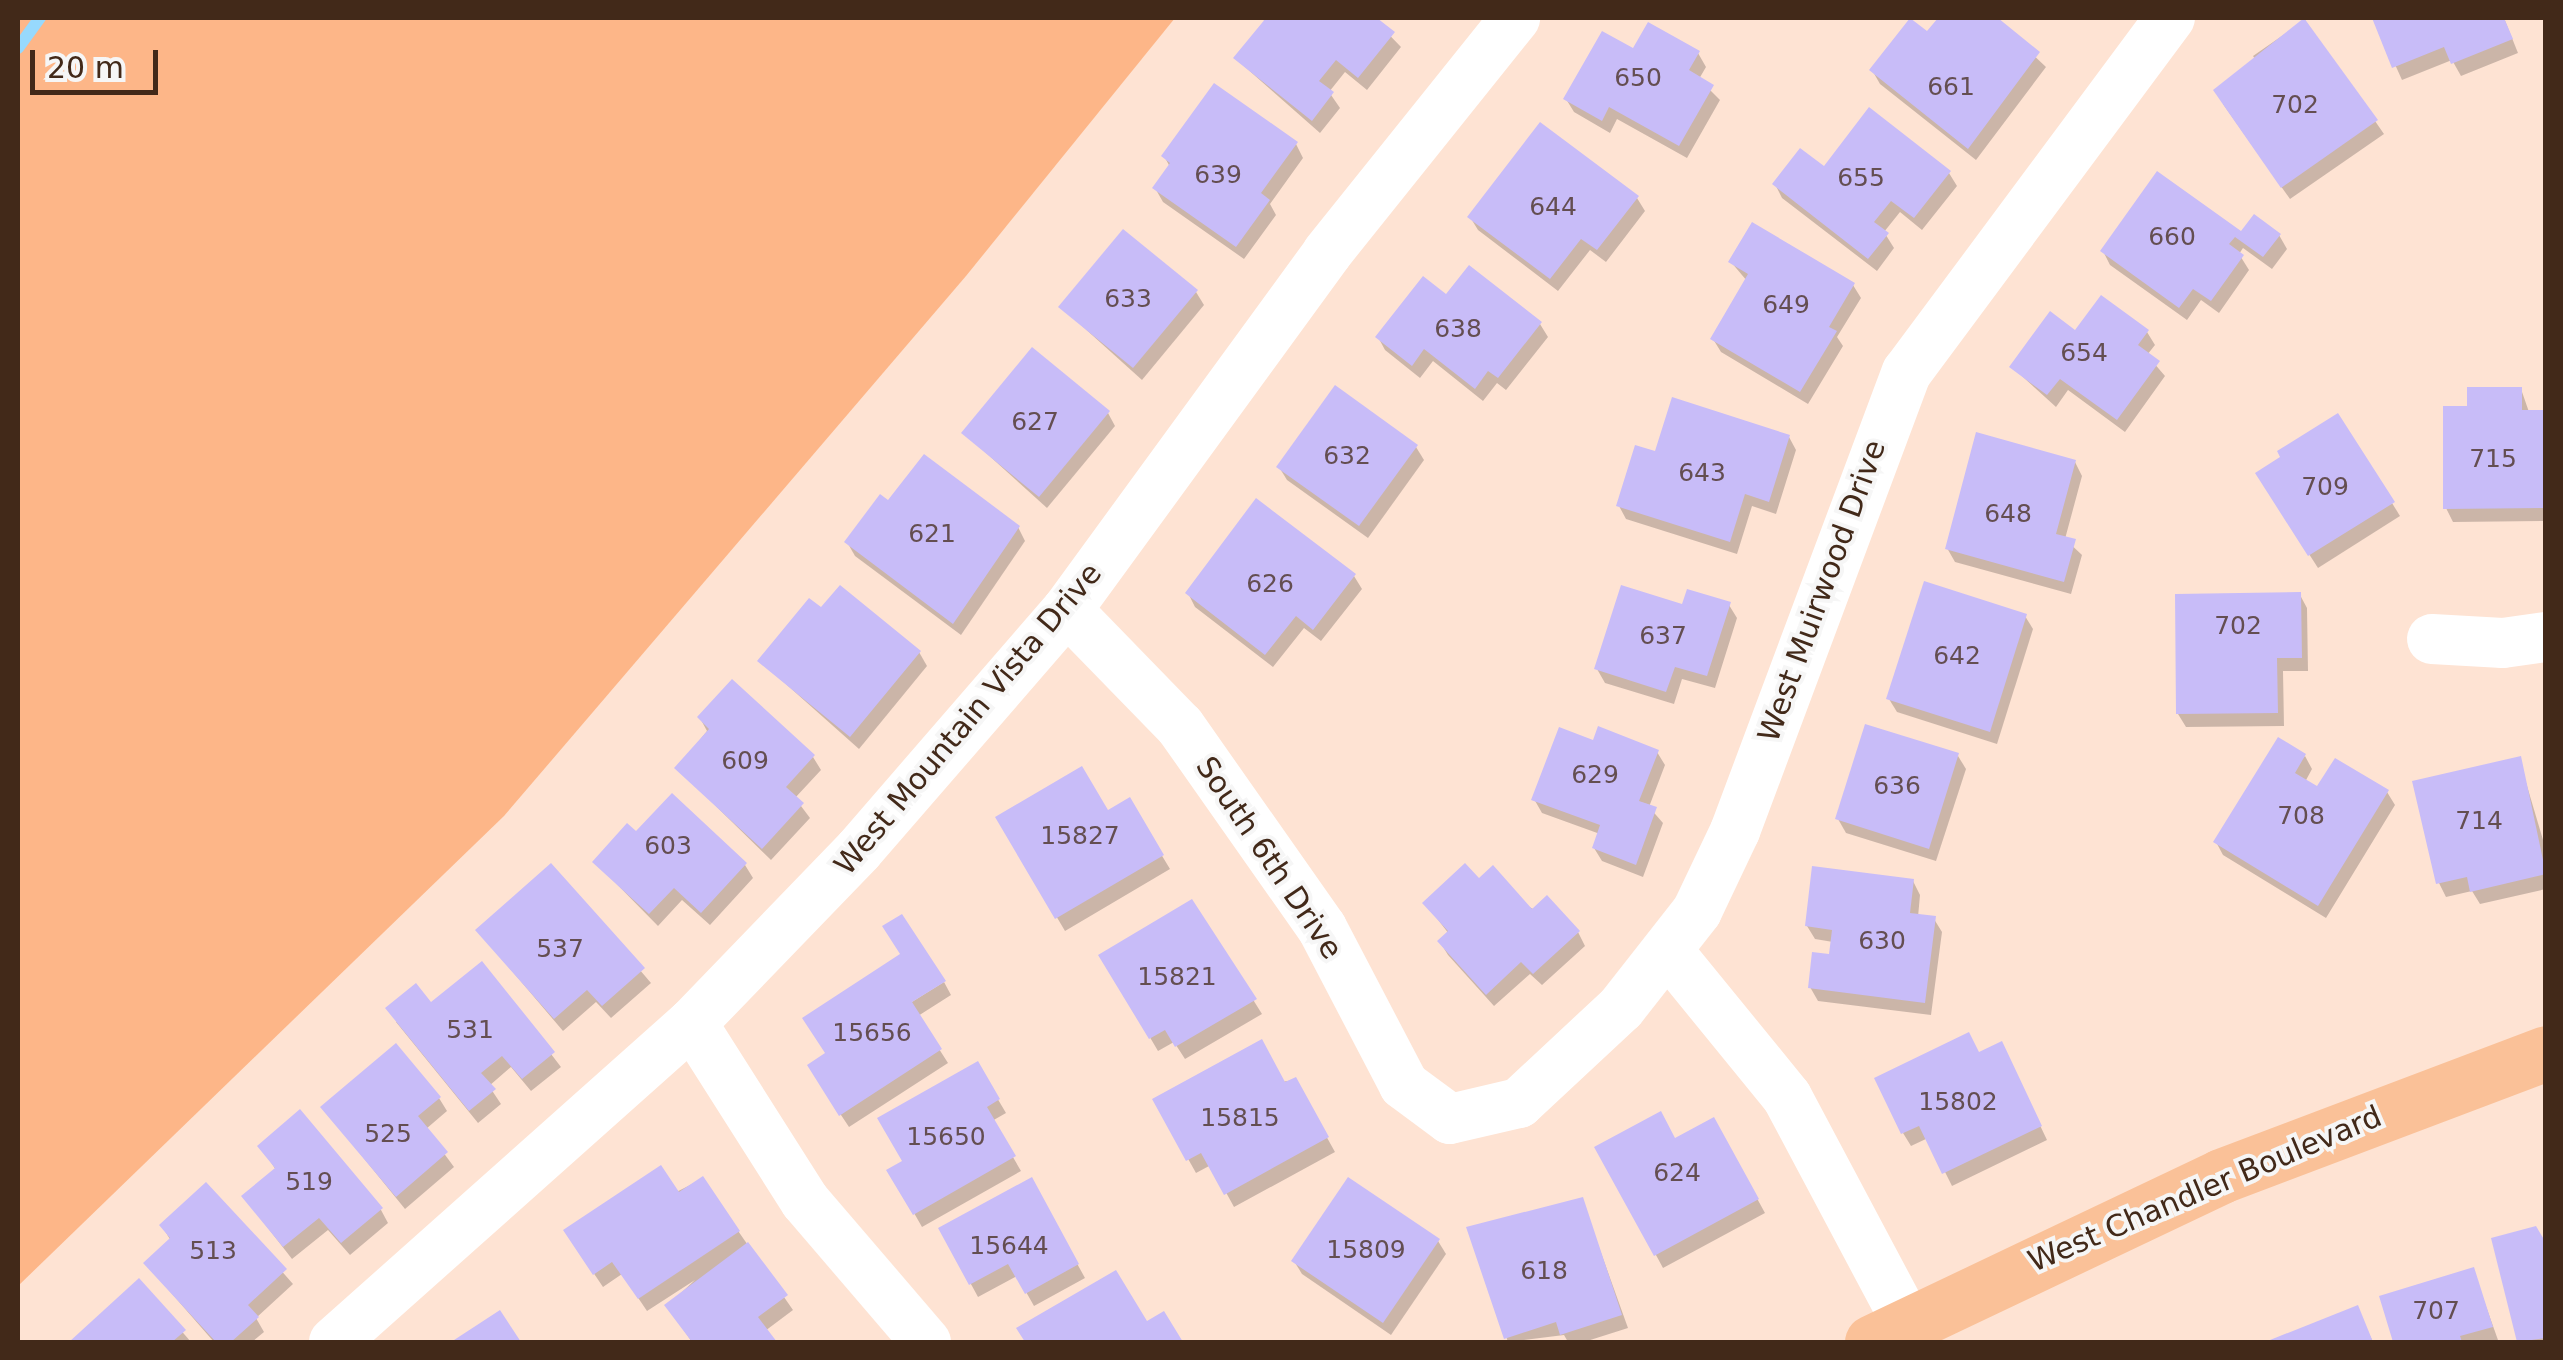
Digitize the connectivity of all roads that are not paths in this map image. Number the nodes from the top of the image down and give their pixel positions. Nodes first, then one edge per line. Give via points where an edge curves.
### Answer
1 (1515, 18) edge
2 (2170, 18) edge
3 (1067, 610) junction
4 (2546, 637) edge
5 (2432, 639) dead end
6 (1668, 952) junction
7 (692, 1022) junction
8 (2546, 1053) edge
9 (1450, 1119) joint
10 (1898, 1336) edge
11 (334, 1342) edge
12 (926, 1342) edge

1 - 3 street, West Mountain Vista Drive via 1327,253
2 - 6 street, West Muirwood Drive via 1907,372 1735,831
3 - 7 street, West Mountain Vista Drive via 859,850
3 - 9 street, South 6th Drive via 1180,726 1322,928 1404,1084
4 - 5 street via 2502,643
6 - 9 street, West Muirwood Drive via 1621,1008 1519,1103
6 - 10 street via 1787,1097
7 - 11 street, West Mountain Vista Drive
7 - 12 street via 805,1201
8 - 10 main road, West Chandler Boulevard via 2221,1176

